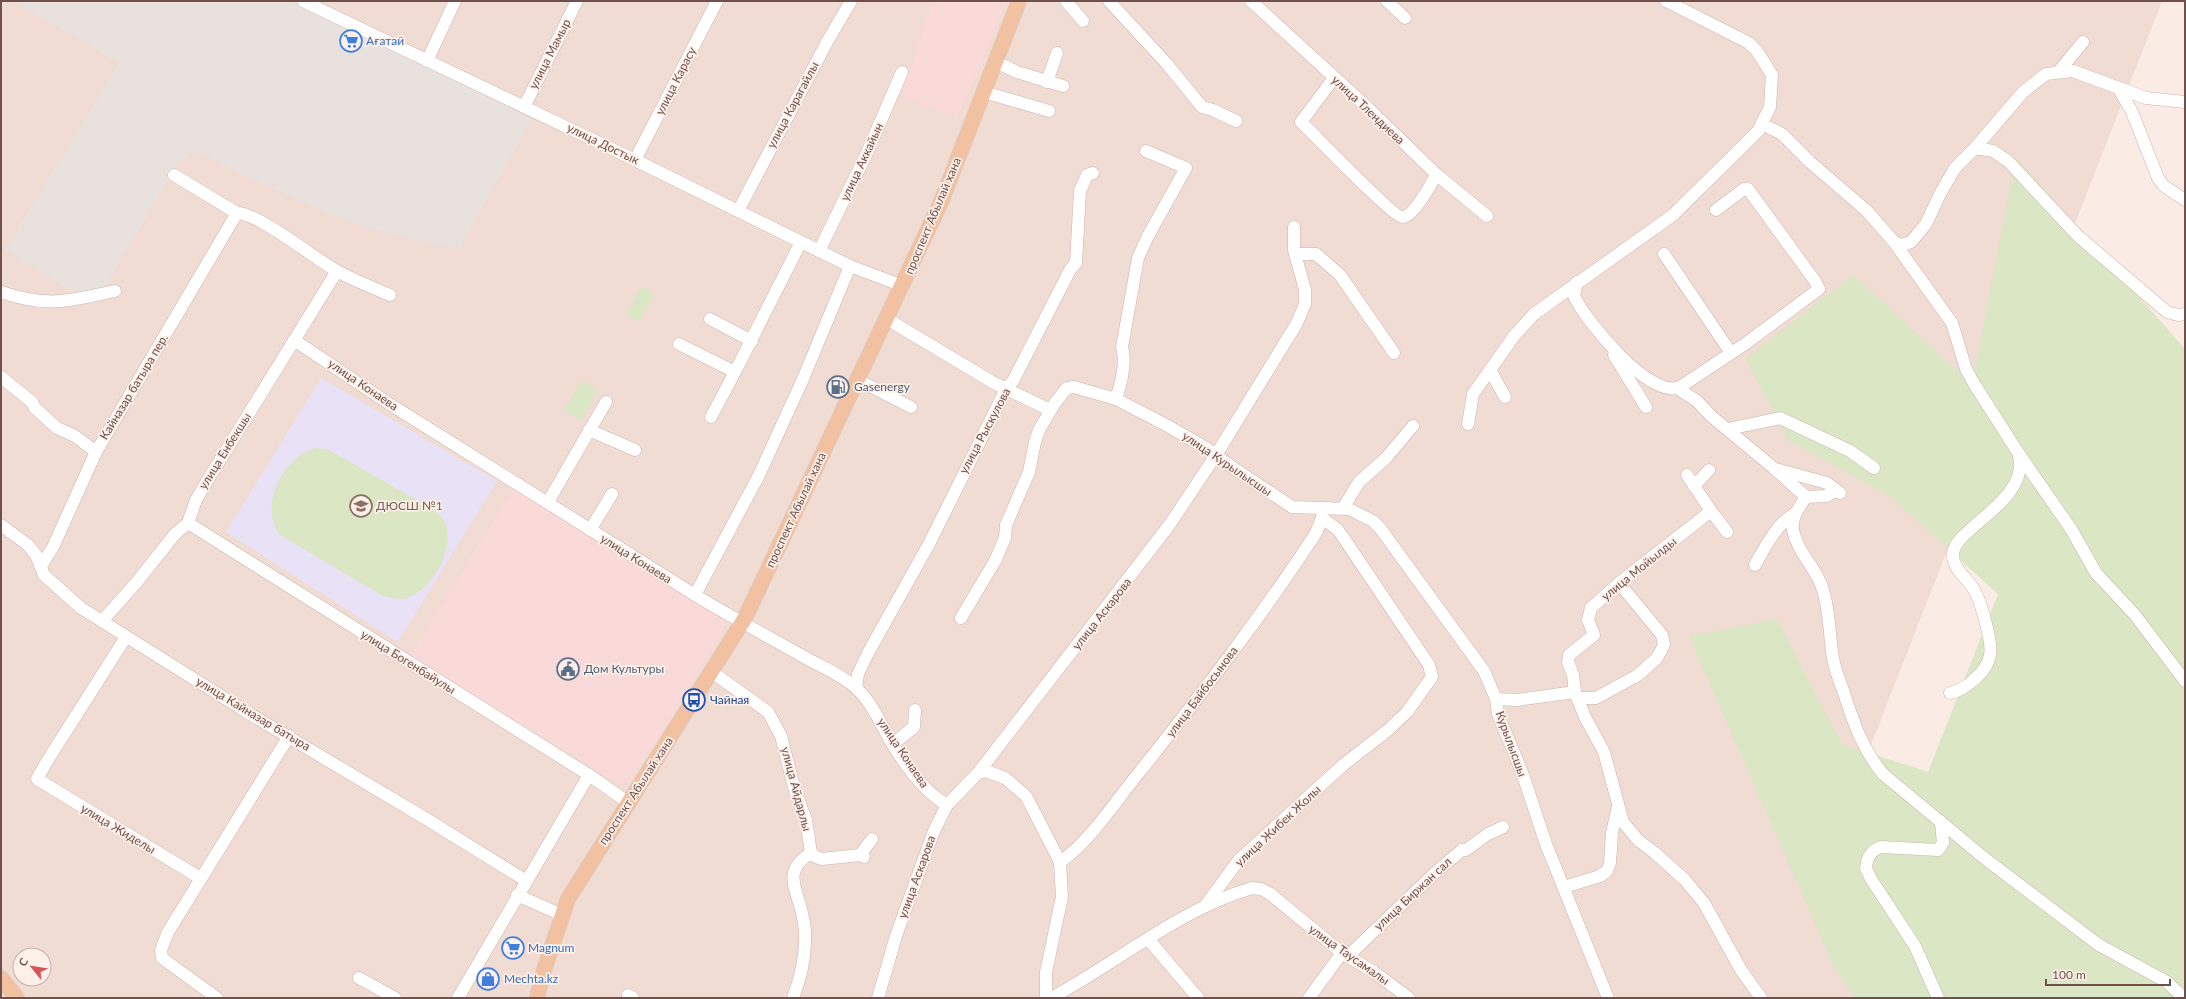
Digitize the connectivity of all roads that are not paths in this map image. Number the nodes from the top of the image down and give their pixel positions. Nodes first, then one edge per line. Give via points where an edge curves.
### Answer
1 (303, 1) edge
2 (455, 1) edge
3 (577, 1) edge
4 (716, 1) edge
5 (851, 1) edge
6 (1019, 1) edge
7 (1066, 1) edge
8 (1109, 1) edge
9 (1250, 1) edge
10 (1387, 1) edge
11 (1666, 1) edge
12 (318, 4) edge
13 (1405, 18) dead end
14 (1083, 21) dead end
15 (2084, 42) dead end
16 (1057, 53) dead end
17 (427, 61) junction
18 (996, 62) junction
19 (2059, 71) junction
20 (902, 72) dead end
21 (1334, 78) junction
22 (2119, 89) junction
23 (984, 92) junction
24 (2185, 102) edge
25 (524, 107) junction
26 (1048, 111) dead end
27 (1236, 121) dead end
28 (1762, 124) junction
29 (1975, 148) junction
30 (1146, 151) dead end
31 (635, 160) junction
32 (1093, 173) dead end
33 (1436, 174) junction
34 (174, 175) dead end
35 (2185, 200) edge
36 (1716, 210) dead end
37 (738, 211) junction
38 (236, 213) junction
39 (1487, 216) dead end
40 (1294, 226) dead end
41 (801, 242) junction
42 (1894, 242) junction
43 (819, 251) junction
44 (1295, 254) junction
45 (1664, 254) dead end
46 (850, 266) junction
47 (337, 271) junction
48 (1577, 282) junction
49 (902, 286) junction
50 (115, 291) dead end
51 (1, 292) edge
52 (390, 295) dead end
53 (2185, 314) edge
54 (710, 319) dead end
55 (887, 319) junction
56 (294, 340) junction
57 (752, 341) junction
58 (679, 344) dead end
59 (1609, 346) junction
60 (1394, 353) dead end
61 (1731, 354) junction
62 (1490, 370) junction
63 (735, 372) junction
64 (1, 377) edge
65 (858, 380) junction
66 (1677, 388) junction
67 (1006, 389) junction
68 (1505, 397) dead end
69 (1116, 399) junction
70 (606, 402) dead end
71 (911, 407) dead end
72 (1646, 407) dead end
73 (1050, 410) junction
74 (711, 416) dead end
75 (1468, 424) dead end
76 (1413, 426) dead end
77 (1728, 429) junction
78 (589, 430) junction
79 (636, 450) dead end
80 (96, 452) junction
81 (2019, 454) junction
82 (1216, 455) junction
83 (1874, 468) dead end
84 (1775, 469) junction
85 (1709, 470) dead end
86 (1686, 475) dead end
87 (1694, 486) junction
88 (612, 494) dead end
89 (1806, 498) junction
90 (548, 502) junction
91 (1343, 508) junction
92 (1320, 511) junction
93 (1711, 511) junction
94 (1796, 513) junction
95 (1367, 518) joint
96 (188, 523) junction
97 (1, 525) edge
98 (590, 530) junction
99 (1727, 532) dead end
100 (1755, 565) dead end
101 (41, 566) junction
102 (1619, 583) junction
103 (695, 595) junction
104 (961, 618) dead end
105 (102, 621) junction
106 (742, 624) junction
107 (126, 637) junction
108 (712, 672) junction
109 (2185, 681) edge
110 (856, 688) junction
111 (1950, 693) dead end
112 (1576, 695) junction
113 (1496, 699) junction
114 (915, 710) dead end
115 (289, 736) junction
116 (893, 744) junction
117 (978, 773) junction
118 (588, 775) junction
119 (629, 803) junction
120 (947, 805) junction
121 (1618, 805) junction
122 (1941, 822) junction
123 (1503, 827) dead end
124 (872, 839) dead end
125 (812, 853) junction
126 (1060, 862) junction
127 (200, 878) junction
128 (525, 880) junction
129 (1564, 887) junction
130 (517, 895) junction
131 (1205, 906) junction
132 (562, 914) junction
133 (1148, 939) junction
134 (1345, 954) junction
135 (1, 978) edge
136 (359, 978) dead end
137 (17, 998) edge
138 (217, 998) edge
139 (395, 998) edge
140 (458, 998) edge
141 (537, 998) edge
142 (793, 998) edge
143 (878, 998) edge
144 (1046, 998) edge
145 (1051, 998) edge
146 (1198, 998) edge
147 (1309, 998) edge
148 (1409, 998) edge
149 (1608, 998) edge
150 (1761, 998) edge
151 (1938, 998) edge
152 (2184, 998) edge

1 - 12 street, улица Достык
2 - 17 street
3 - 25 street, улица Мамыр
4 - 31 street, улица Карасу
5 - 37 street, улица Карагайлы
6 - 18 main road, проспект Абылай хана
7 - 14 street
8 - 27 street via 1167,64 1202,107
9 - 21 street, улица Тлендиева
10 - 13 street
11 - 28 street via 1749,44 1757,51 1772,75 1770,106
12 - 17 street, улица Достык
15 - 19 street
16 - 18 street via 1056,87
17 - 25 street, улица Достык
18 - 23 main road, проспект Абылай хана
19 - 22 street via 2073,71
19 - 29 street via 2046,74 2023,92
20 - 43 street, улица Аккайын via 866,155
21 - 33 street, улица Тлендиева
21 - 33 street via 1301,122 1378,199 1396,215 1406,216 1418,203
22 - 24 street via 2146,98
22 - 35 street via 2132,112 2158,178 2164,186
23 - 26 street
23 - 49 main road, проспект Абылай хана via 941,202
25 - 31 street, улица Достык
28 - 42 street via 1787,138 1810,162 1867,211
28 - 48 street via 1735,156 1673,215
29 - 42 street via 1955,168 1926,224 1911,242 1902,245
29 - 53 street via 1993,151 2008,161 2097,253 2167,312
30 - 69 street via 1186,168 1138,258 1122,347 1124,353 1121,384
31 - 37 street, улица Достык
32 - 67 street, улица Рыскулова via 1087,175 1080,191 1076,263 1013,381
33 - 39 street, улица Тлендиева
34 - 38 street
36 - 61 street via 1744,189 1748,189 1815,281 1818,289 1799,306
37 - 41 street, улица Достык
38 - 47 street via 244,213 263,223
38 - 80 street, Кайназар батыра пер.
40 - 44 street, улица Аскарова
41 - 43 street, улица Достык
41 - 57 street
42 - 81 street via 1952,323 1966,368
43 - 46 street, улица Достык
44 - 60 street via 1316,254 1336,271
44 - 82 street, улица Аскарова via 1305,290 1306,304
45 - 61 street
46 - 49 street, улица Достык
46 - 103 street via 803,379 759,475
47 - 52 street
47 - 56 street, улица Енбекшы
48 - 59 street via 1574,296 1581,311
48 - 62 street via 1534,314 1514,336
49 - 55 main road, проспект Абылай хана
50 - 51 street via 64,302 43,303
54 - 57 street
55 - 65 main road, проспект Абылай хана
55 - 67 street
56 - 90 street, улица Конаева via 395,407
56 - 96 street, улица Енбекшы via 199,494
57 - 63 street
58 - 63 street
59 - 66 street via 1659,385
59 - 72 street
61 - 66 street
62 - 68 street
62 - 75 street via 1473,394
63 - 74 street
64 - 80 street via 32,402 57,428 75,436
65 - 71 street
65 - 106 main road, проспект Абылай хана
66 - 77 street via 1688,394
67 - 73 street
67 - 110 street, улица Рыскулова via 929,544 868,653 858,674
69 - 73 street, улица Курылысшы via 1074,387 1067,388
69 - 82 street, улица Курылысшы
70 - 78 street
73 - 104 street via 1035,442 1029,472 1006,525 1005,538 995,561
76 - 91 street via 1386,458 1359,482
77 - 83 street via 1780,418 1850,451
77 - 84 street
78 - 79 street
78 - 90 street
80 - 101 street, Кайназар батыра пер. via 53,546
81 - 109 street via 2071,529 2096,573 2135,615
81 - 111 street via 2021,471 2011,491 1960,540 1953,553 1959,571 1978,598 1989,638 1990,656 1979,675 1958,692
82 - 92 street, улица Курылысшы via 1292,507
82 - 117 street, улица Аскарова via 1135,572
84 - 89 street
84 - 89 street via 1827,483 1838,491 1826,496
85 - 87 street
86 - 87 street
87 - 93 street
88 - 98 street
89 - 94 street
90 - 98 street, улица Конаева
91 - 92 street, улица Курылысшы
91 - 95 street, улица Курылысшы
92 - 126 street, улица Байбосынова via 1316,533 1194,704 1100,822 1070,855
92 - 131 street, улица Жибек Жолы via 1343,536 1429,665 1432,677 1407,712 1343,765 1238,861
93 - 99 street
93 - 102 street, улица Мойылды
94 - 100 street via 1782,524
94 - 122 street via 1794,518 1797,543 1815,571 1826,598 1833,660 1863,747 1883,774
95 - 113 street, Курылысшы via 1380,528 1458,634 1484,671
96 - 105 street, улица Енбекшы via 175,534
96 - 118 street, улица Богенбайулы
97 - 101 street, улица Кайназар батыра via 28,545
98 - 103 street, улица Конаева
101 - 105 street, улица Кайназар батыра via 44,574 60,591
102 - 112 street, улица Мойылды via 1591,608 1588,620 1594,635 1569,655 1568,662 1574,675
102 - 112 street via 1662,635 1664,645 1657,658 1638,675 1596,698
103 - 106 street, улица Конаева
105 - 107 street, улица Кайназар батыра
106 - 108 main road, проспект Абылай хана
106 - 110 street, улица Конаева via 830,669
107 - 115 street, улица Кайназар батыра
107 - 127 street, улица Жиделы via 37,779
108 - 119 main road, проспект Абылай хана
108 - 125 street, улица Айдарлы via 768,712 781,736 795,792 806,820
110 - 116 street, улица Конаева via 875,712
112 - 113 street via 1517,700
112 - 121 street via 1604,752
113 - 129 street, Курылысшы via 1498,714
114 - 116 street via 914,727
115 - 127 street
115 - 128 street, улица Кайназар батыра
116 - 120 street, улица Конаева via 923,786
117 - 120 street, улица Аскарова
117 - 126 street via 986,771 1005,778 1026,796
118 - 119 street, улица Богенбайулы
118 - 128 street
119 - 132 main road, проспект Абылай хана via 568,899
120 - 143 street, улица Аскарова via 925,852
121 - 129 street via 1607,871 1590,880
121 - 150 street via 1623,822 1638,840 1684,880 1704,903
122 - 151 street via 1943,843 1938,850 1881,847 1870,854 1866,868 1870,879 1915,946
122 - 152 street via 2099,945 2167,982
123 - 134 street, улица Биржан сал via 1462,850
124 - 125 street via 862,856 816,858
125 - 142 street via 800,860 794,872 794,892 800,906 805,941 803,968
126 - 144 street via 1062,897 1046,972
127 - 138 street via 163,942 162,958
128 - 130 street
129 - 149 street, Курылысшы
130 - 132 street
130 - 140 street
131 - 133 street, улица Жибек Жолы
131 - 134 street, улица Таусамалы via 1248,889 1261,889
132 - 141 main road, проспект Абылай хана
133 - 145 street, улица Жибек Жолы via 1087,979
133 - 146 street
134 - 147 street, улица Биржан сал
134 - 148 street, улица Таусамалы
135 - 137 main road
136 - 139 street

